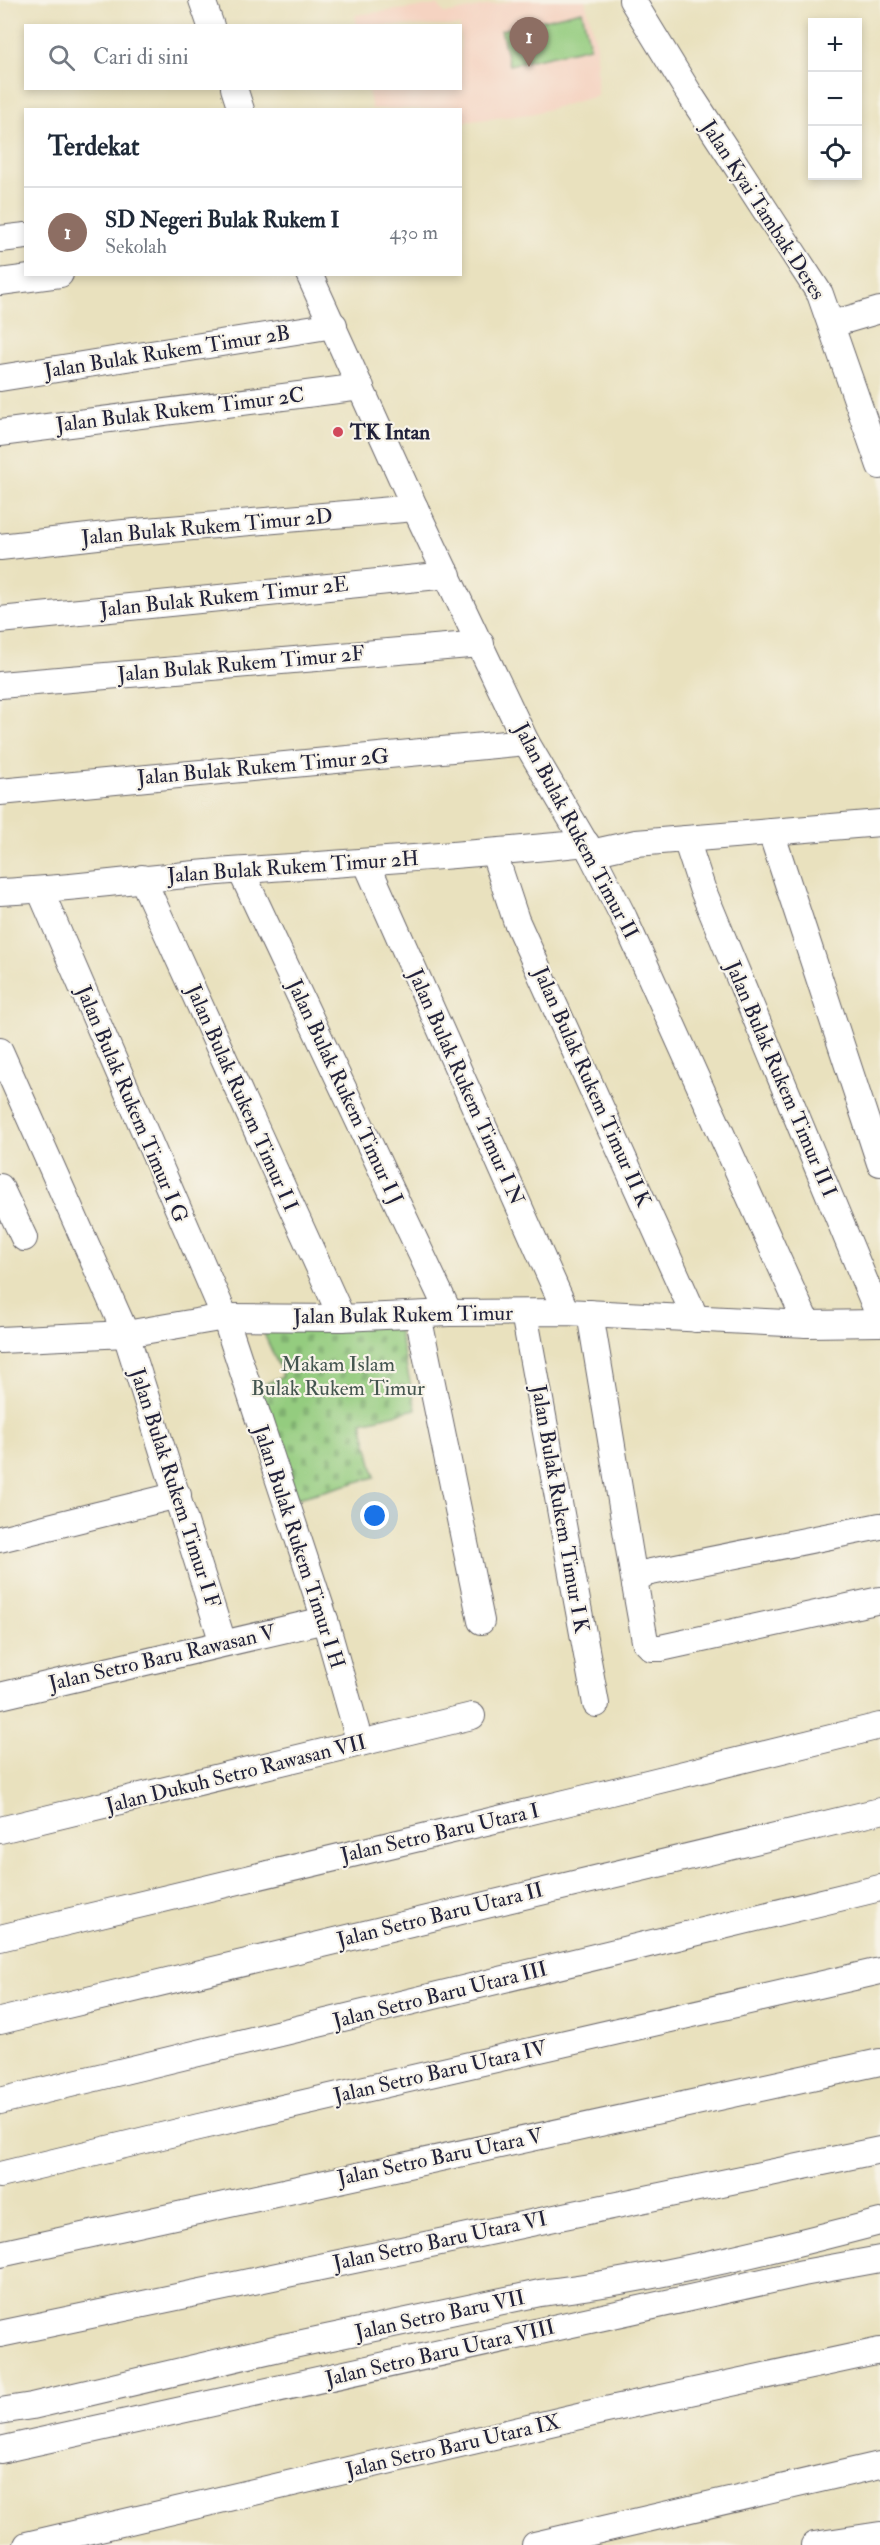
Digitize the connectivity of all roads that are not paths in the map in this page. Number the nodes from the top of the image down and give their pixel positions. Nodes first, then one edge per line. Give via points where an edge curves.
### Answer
1 (202, 0) edge
2 (632, 0) edge
3 (210, 24) edge
4 (235, 90) edge
5 (240, 108) edge
6 (24, 236) edge
7 (0, 239) edge
8 (45, 276) edge
9 (310, 276) edge
10 (0, 282) edge
11 (880, 310) edge
12 (832, 324) junction
13 (334, 325) junction
14 (0, 378) edge
15 (361, 387) junction
16 (0, 433) edge
17 (880, 466) edge
18 (415, 508) junction
19 (0, 548) edge
20 (448, 575) junction
21 (0, 620) edge
22 (481, 644) junction
23 (0, 685) edge
24 (526, 742) junction
25 (0, 792) edge
26 (880, 824) edge
27 (771, 832) junction
28 (686, 839) junction
29 (589, 848) junction
30 (494, 853) junction
31 (366, 862) junction
32 (241, 871) junction
33 (142, 878) junction
34 (40, 890) junction
35 (0, 892) edge
36 (0, 1052) edge
37 (880, 1163) edge
38 (0, 1187) edge
39 (24, 1238) dead end
40 (449, 1313) junction
41 (524, 1313) junction
42 (578, 1313) junction
43 (418, 1315) junction
44 (225, 1317) junction
45 (342, 1318) junction
46 (880, 1318) edge
47 (696, 1319) junction
48 (880, 1323) edge
49 (807, 1324) junction
50 (126, 1334) junction
51 (0, 1340) edge
52 (178, 1495) junction
53 (880, 1526) edge
54 (0, 1539) edge
55 (635, 1585) junction
56 (880, 1600) edge
57 (325, 1620) junction
58 (481, 1621) dead end
59 (223, 1643) junction
60 (0, 1696) edge
61 (596, 1704) dead end
62 (472, 1716) dead end
63 (880, 1726) edge
64 (360, 1743) junction
65 (880, 1811) edge
66 (0, 1830) edge
67 (880, 1888) edge
68 (0, 1938) edge
69 (880, 1971) edge
70 (0, 2021) edge
71 (880, 2062) edge
72 (0, 2101) edge
73 (880, 2150) edge
74 (0, 2175) edge
75 (880, 2222) edge
76 (0, 2254) edge
77 (880, 2259) edge
78 (0, 2334) edge
79 (880, 2351) edge
80 (0, 2411) edge
81 (0, 2450) edge
82 (880, 2465) edge
83 (880, 2535) edge
84 (27, 2545) edge
85 (535, 2545) edge
86 (814, 2545) edge

1 - 3 street
2 - 12 street, Jalan Kyai Tambak Deres via 820,294
4 - 5 street
6 - 7 street
8 - 10 street
9 - 13 street, Jalan Bulak Rukem Timur II
11 - 12 street
12 - 17 street, Jalan Kyai Tambak Deres
13 - 14 street, Jalan Bulak Rukem Timur 2B
13 - 15 street, Jalan Bulak Rukem Timur II
15 - 16 street, Jalan Bulak Rukem Timur 2C
15 - 18 street, Jalan Bulak Rukem Timur II
18 - 19 street, Jalan Bulak Rukem Timur 2D via 123,533
18 - 20 street, Jalan Bulak Rukem Timur II
20 - 21 street, Jalan Bulak Rukem Timur 2E
20 - 22 street, Jalan Bulak Rukem Timur II
22 - 23 street, Jalan Bulak Rukem Timur 2F
22 - 24 street, Jalan Bulak Rukem Timur II
24 - 25 street, Jalan Bulak Rukem Timur 2G
24 - 29 street, Jalan Bulak Rukem Timur II
26 - 27 street, Jalan Bulak Rukem Timur 2H
27 - 28 street, Jalan Bulak Rukem Timur 2H
27 - 37 street
28 - 29 street, Jalan Bulak Rukem Timur 2H
28 - 46 street, Jalan Bulak Rukem Timur II I via 702,888
29 - 30 street, Jalan Bulak Rukem Timur 2H
29 - 49 street, Jalan Bulak Rukem Timur II
30 - 31 street, Jalan Bulak Rukem Timur 2H
30 - 47 street, Jalan Bulak Rukem Timur II K via 516,920
31 - 32 street, Jalan Bulak Rukem Timur 2H
31 - 42 street, Jalan Bulak Rukem Timur I N
32 - 33 street, Jalan Bulak Rukem Timur 2H
32 - 40 street, Jalan Bulak Rukem Timur I J
33 - 34 street, Jalan Bulak Rukem Timur 2H
33 - 45 street, Jalan Bulak Rukem Timur I I
34 - 35 street, Jalan Bulak Rukem Timur 2H
34 - 44 street, Jalan Bulak Rukem Timur I G
36 - 50 street, Jalan Bulak Rukem Timur I F
38 - 39 street
40 - 41 street, Jalan Bulak Rukem Timur
40 - 43 street, Jalan Bulak Rukem Timur
41 - 42 street, Jalan Bulak Rukem Timur
41 - 61 street, Jalan Bulak Rukem Timur I K
42 - 47 street, Jalan Bulak Rukem Timur
42 - 55 street, Jalan Bulak Rukem Timur I N
43 - 45 street, Jalan Bulak Rukem Timur
43 - 58 street
44 - 45 street, Jalan Bulak Rukem Timur
44 - 50 street, Jalan Bulak Rukem Timur
44 - 57 street, Jalan Bulak Rukem Timur I H
47 - 49 street, Jalan Bulak Rukem Timur
48 - 49 street
50 - 51 street, Jalan Bulak Rukem Timur
50 - 52 street, Jalan Bulak Rukem Timur I F
52 - 54 street
52 - 59 street, Jalan Bulak Rukem Timur I F
53 - 55 street via 646,1573
55 - 56 street, Jalan Bulak Rukem Timur I N via 645,1641 652,1648
57 - 59 street, Jalan Setro Baru Rawasan V
57 - 64 street, Jalan Bulak Rukem Timur I H
59 - 60 street, Jalan Setro Baru Rawasan V
62 - 64 street, Jalan Dukuh Setro Rawasan VII
63 - 68 street, Jalan Setro Baru Utara I
64 - 66 street, Jalan Dukuh Setro Rawasan VII
65 - 70 street, Jalan Setro Baru Utara II
67 - 72 street, Jalan Setro Baru Utara III
69 - 74 street, Jalan Setro Baru Utara IV
71 - 76 street, Jalan Setro Baru Utara V
73 - 78 street, Jalan Setro Baru Utara VI
75 - 80 street, Jalan Setro Baru VII via 762,2253 540,2293
77 - 81 street, Jalan Setro Baru Utara VIII
79 - 84 street, Jalan Setro Baru Utara IX via 597,2412
82 - 85 street
83 - 86 street

